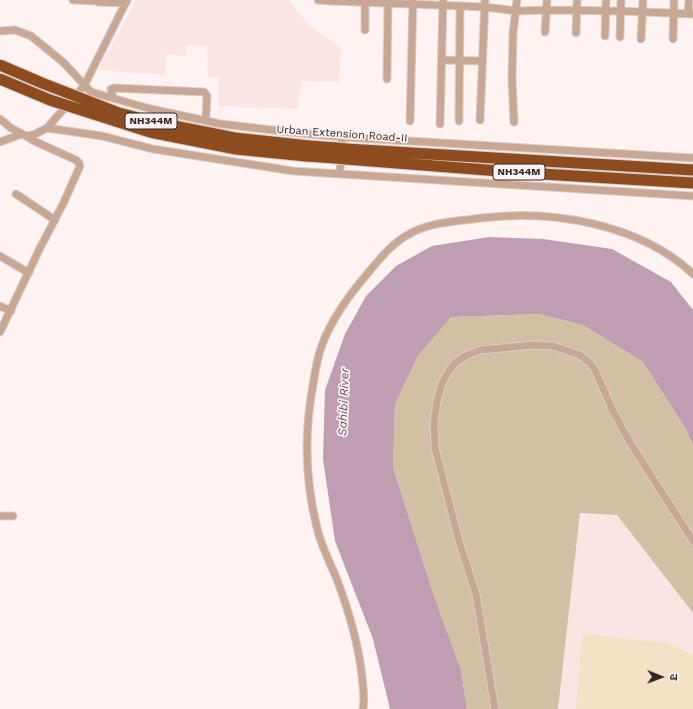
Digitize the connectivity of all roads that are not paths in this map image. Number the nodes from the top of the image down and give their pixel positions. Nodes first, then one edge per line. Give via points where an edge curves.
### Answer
1 (73, 0) edge
2 (77, 0) edge
3 (94, 0) edge
4 (318, 0) edge
5 (330, 0) edge
6 (517, 0) edge
7 (547, 0) edge
8 (577, 0) edge
9 (606, 0) edge
10 (621, 0) edge
11 (643, 0) edge
12 (674, 0) edge
13 (689, 0) edge
14 (127, 1) edge
15 (365, 1) edge
16 (388, 1) edge
17 (413, 2) edge
18 (443, 3) edge
19 (485, 3) edge
20 (460, 6) junction
21 (547, 10) junction
22 (516, 11) junction
23 (576, 11) junction
24 (606, 11) junction
25 (621, 11) junction
26 (642, 12) junction
27 (674, 13) junction
28 (691, 14) edge
29 (365, 30) dead end
30 (0, 31) edge
31 (545, 32) dead end
32 (576, 33) dead end
33 (605, 36) dead end
34 (620, 37) dead end
35 (641, 39) dead end
36 (673, 39) dead end
37 (442, 60) junction
38 (460, 61) junction
39 (482, 61) junction
40 (0, 65) edge
41 (0, 79) edge
42 (386, 79) dead end
43 (84, 86) junction
44 (113, 97) junction
45 (206, 115) dead end
46 (0, 119) edge
47 (410, 120) dead end
48 (480, 120) dead end
49 (459, 121) dead end
50 (514, 122) dead end
51 (440, 124) dead end
52 (47, 128) junction
53 (24, 135) junction
54 (342, 137) junction
55 (0, 142) edge
56 (308, 151) junction
57 (341, 153) junction
58 (693, 158) edge
59 (693, 170) edge
60 (340, 173) junction
61 (693, 183) edge
62 (16, 194) dead end
63 (693, 196) edge
64 (55, 220) junction
65 (0, 256) edge
66 (29, 273) junction
67 (693, 274) edge
68 (0, 306) edge
69 (11, 311) junction
70 (0, 332) edge
71 (0, 516) edge
72 (13, 516) dead end
73 (693, 541) edge
74 (363, 709) edge
75 (495, 709) edge

1 - 2 street
2 - 3 street
3 - 14 street
4 - 5 street
5 - 15 street
6 - 22 street
7 - 21 street
8 - 23 street
9 - 24 street
10 - 25 street
11 - 26 street
12 - 27 street
13 - 28 street
14 - 43 street
15 - 16 street
15 - 29 street
16 - 17 street
16 - 42 street
17 - 18 street
17 - 47 street
18 - 20 street
18 - 37 street
19 - 20 street
19 - 22 street
19 - 39 street
20 - 38 street
21 - 22 street
21 - 23 street
21 - 31 street
22 - 50 street via 512,63
23 - 24 street
23 - 32 street
24 - 25 street
24 - 33 street
25 - 26 street
25 - 34 street
26 - 27 street
26 - 35 street
27 - 28 street
27 - 36 street
30 - 43 street via 15,30 31,36 63,62
37 - 38 street
37 - 51 street
38 - 39 street
38 - 49 street
39 - 48 street
40 - 56 highway, Urban Extension Road-II / NH344M, bridge via 119,113
41 - 56 highway, Urban Extension Road-II / NH344M, bridge via 50,100 150,132 236,149
43 - 44 street via 91,92
43 - 52 street
44 - 45 street via 111,89 114,88 204,92 207,96
44 - 54 street via 151,109 221,124
46 - 53 street
52 - 53 street via 33,135
52 - 60 street via 102,136 153,149 293,170
53 - 55 street
53 - 64 street via 80,164
54 - 58 street
54 - 60 street
56 - 57 highway, Urban Extension Road-II / NH344M
57 - 59 highway, Urban Extension Road-II / NH344M
57 - 61 highway, Urban Extension Road-II / NH344M via 525,173
60 - 63 street
62 - 64 street
64 - 66 street
65 - 66 street
66 - 69 street
67 - 74 street via 657,247 633,235 568,219 514,215 478,218 413,232 387,251 346,300 324,340 316,367 308,411 307,471 322,545 356,636 364,694
68 - 69 street
69 - 70 street
71 - 72 street
73 - 75 street via 629,441 595,370 580,355 553,346 533,345 481,350 456,362 442,383 437,400 434,423 436,448 459,541 476,594

